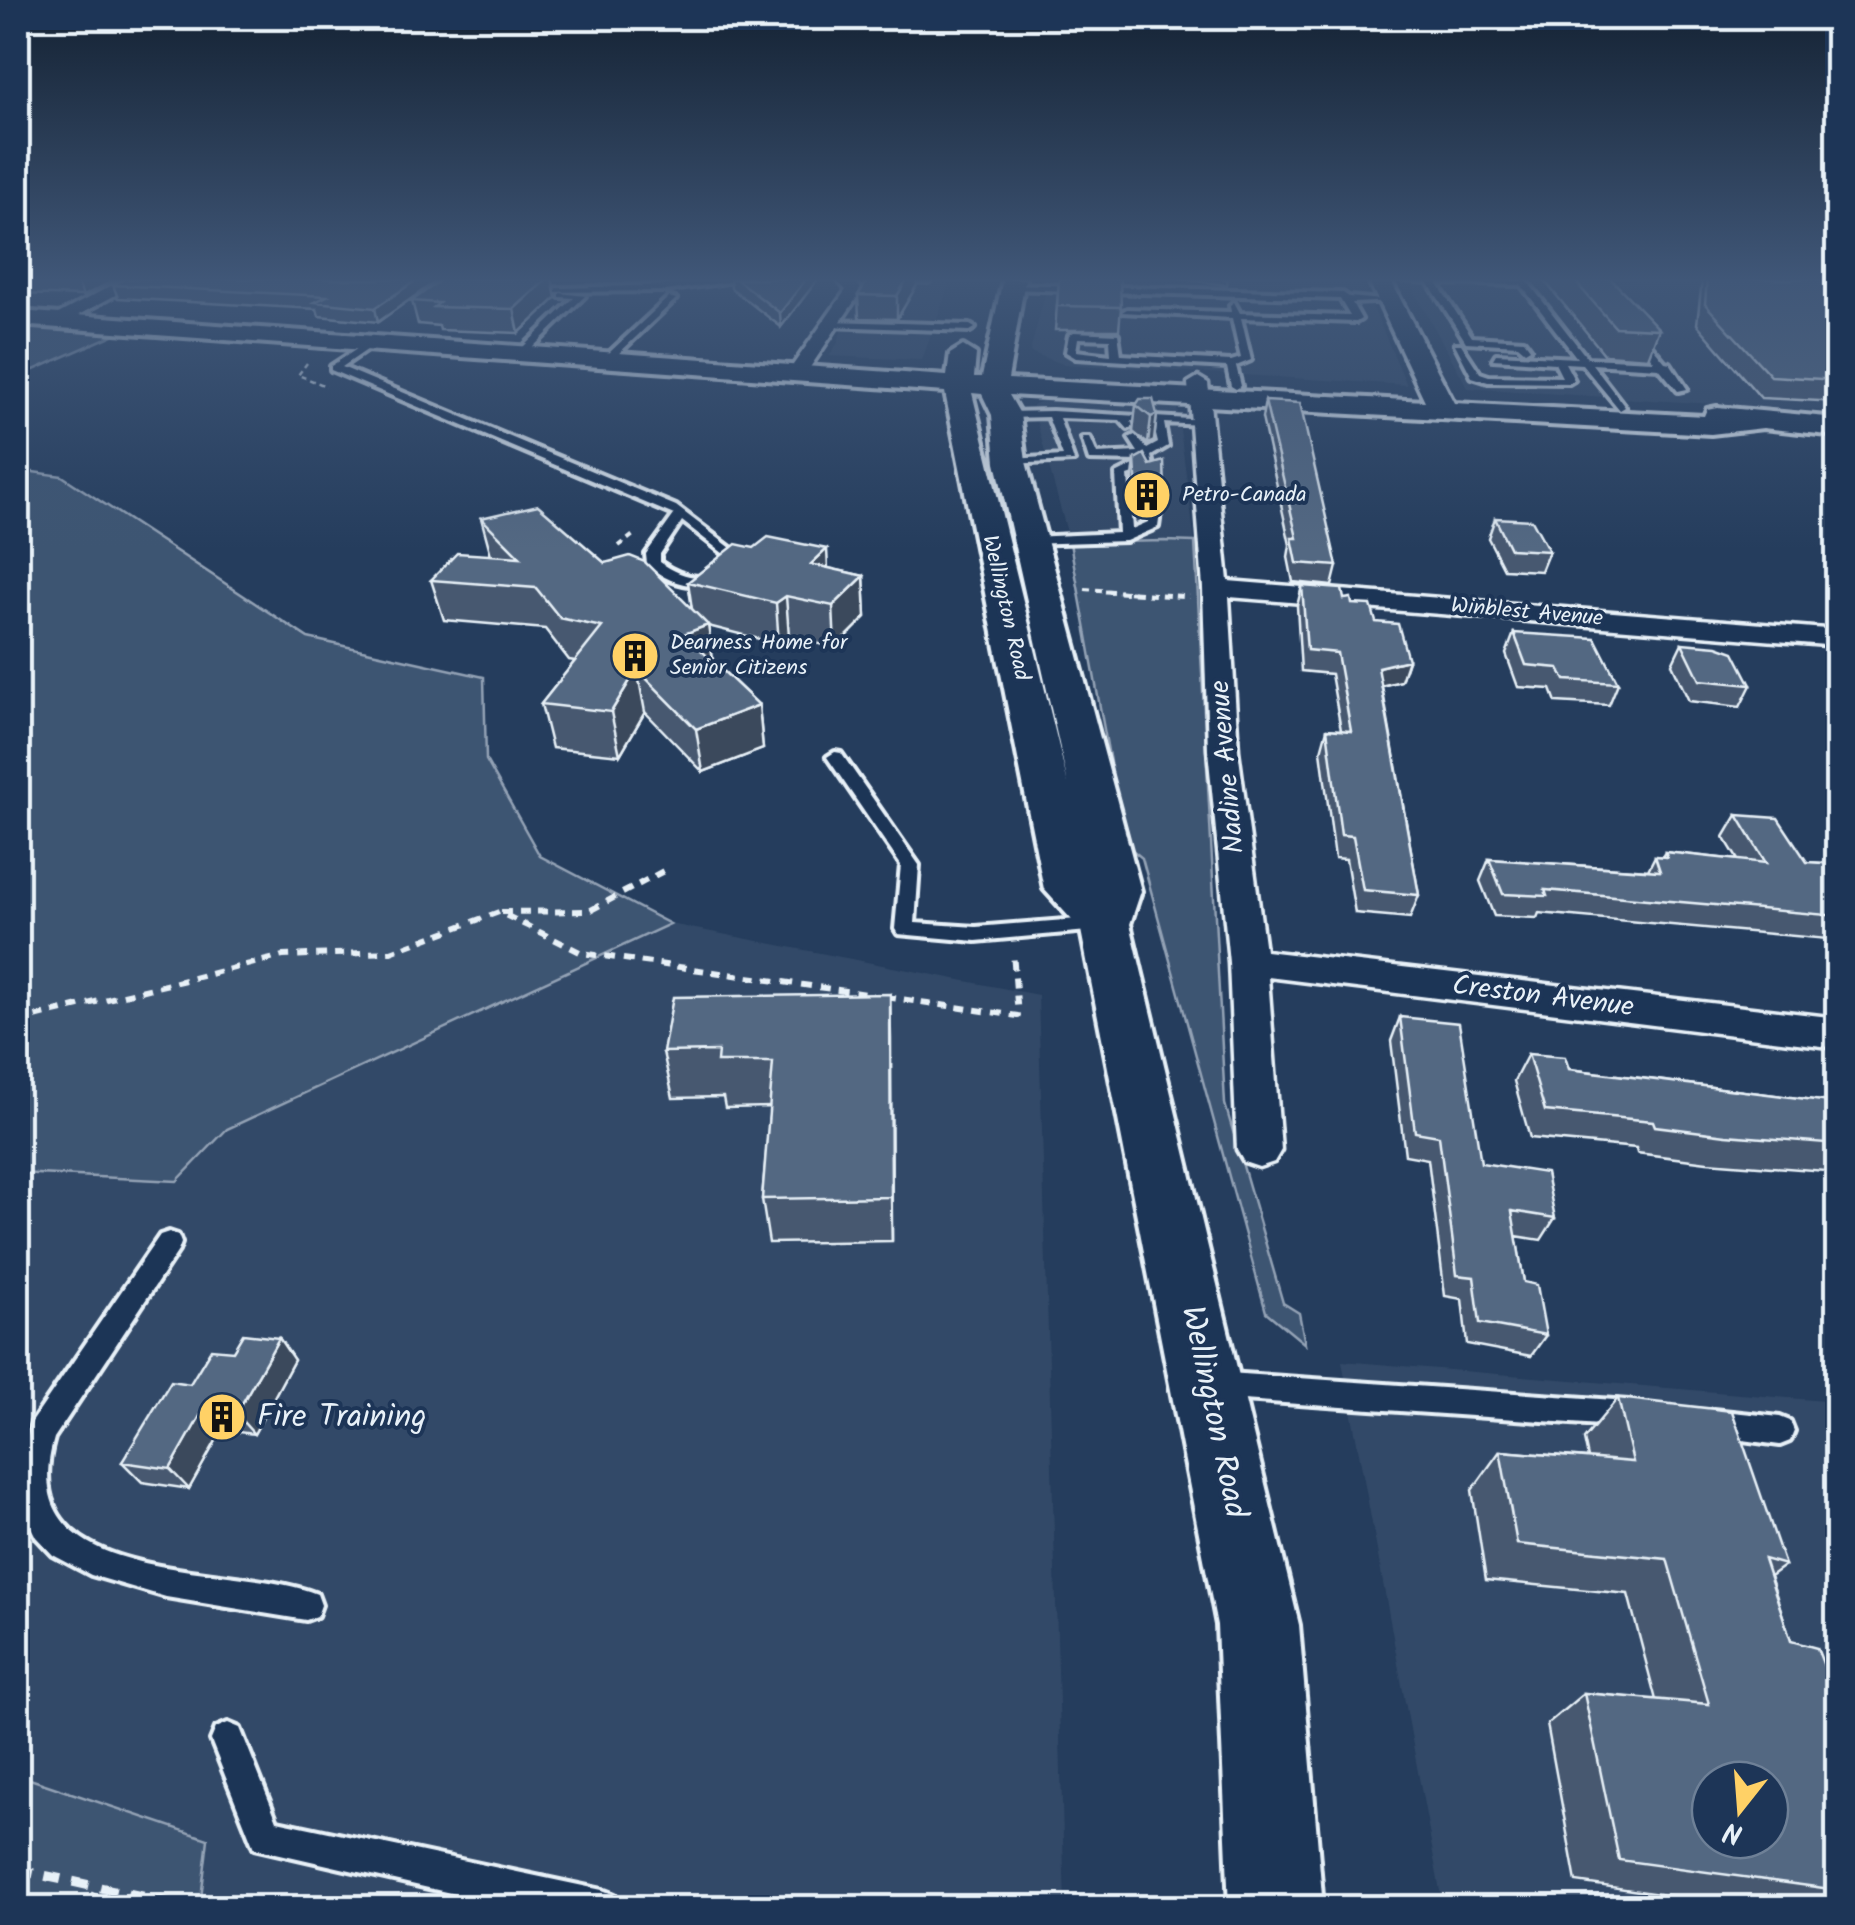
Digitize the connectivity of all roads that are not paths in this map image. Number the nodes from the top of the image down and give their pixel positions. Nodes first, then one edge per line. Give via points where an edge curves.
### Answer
1 (336, 369) edge
2 (721, 369) edge
3 (825, 369) edge
4 (963, 369) edge
5 (1002, 369) edge
6 (1045, 369) edge
7 (1103, 369) edge
8 (1116, 369) edge
9 (1238, 369) edge
10 (1425, 369) edge
11 (1472, 369) edge
12 (1563, 369) edge
13 (1658, 369) edge
14 (1668, 370) junction
15 (1593, 371) joint
16 (1233, 375) junction
17 (1116, 376) junction
18 (1682, 389) dead end
19 (960, 391) junction
20 (1001, 398) junction
21 (1200, 400) junction
22 (1078, 402) junction
23 (1440, 402) junction
24 (1620, 408) junction
25 (1052, 414) junction
26 (1158, 419) junction
27 (1753, 422) junction
28 (1129, 427) junction
29 (1838, 427) edge
30 (1093, 458) junction
31 (1070, 459) junction
32 (1147, 459) junction
33 (1011, 462) junction
34 (1153, 477) edge
35 (681, 514) junction
36 (1154, 514) dead end
37 (1126, 538) junction
38 (1030, 540) junction
39 (1206, 593) junction
40 (1838, 638) edge
41 (835, 756) dead end
42 (1105, 924) junction
43 (1248, 962) junction
44 (1838, 1033) edge
45 (1259, 1150) dead end
46 (169, 1243) dead end
47 (1208, 1384) junction
48 (1658, 1417) edge
49 (1689, 1420) edge
50 (1780, 1431) dead end
51 (306, 1605) dead end
52 (228, 1740) dead end
53 (602, 1908) edge
54 (1276, 1908) edge

1 - 35 lane
2 - 19 main road via 845,378 922,393
3 - 19 main road
4 - 19 main road, Wellington Road
5 - 20 main road, Wellington Road
6 - 17 main road
7 - 17 lane
8 - 17 lane
9 - 16 lane
10 - 23 main road
11 - 12 lane via 1488,379 1569,380
13 - 14 lane
14 - 15 lane
14 - 18 lane
15 - 24 lane
16 - 17 lane
16 - 21 main road
16 - 23 main road
17 - 20 main road
17 - 21 main road
17 - 22 main road
17 - 28 lane
19 - 20 main road
19 - 42 main road, Wellington Road via 1069,889
20 - 22 main road via 1048,394
20 - 25 lane
20 - 33 main road, Wellington Road
21 - 23 main road
21 - 26 lane
21 - 39 street, Nadine Avenue
22 - 25 lane
22 - 28 lane
22 - 30 lane
23 - 24 main road
23 - 27 main road via 1712,425
24 - 27 main road
25 - 31 lane
26 - 28 lane
26 - 32 lane via 1164,444
27 - 29 main road
28 - 32 lane
30 - 31 lane
30 - 32 lane
31 - 33 lane
32 - 34 lane
32 - 37 lane via 1122,474
33 - 38 main road, Wellington Road
35 - 35 lane via 741,562 738,566 696,583 654,564 653,554
36 - 37 lane via 1154,524
37 - 38 lane
38 - 42 main road, Wellington Road via 1116,891
39 - 40 street, Winblest Avenue
39 - 43 street, Nadine Avenue
41 - 42 lane via 910,865 905,930 1012,932
42 - 47 main road, Wellington Road
43 - 44 street, Creston Avenue
43 - 45 street, Nadine Avenue
46 - 51 lane via 42,1432 31,1462 47,1530 124,1574
47 - 48 lane
47 - 54 main road, Wellington Road via 1258,1625
49 - 50 lane
52 - 53 lane via 266,1836

